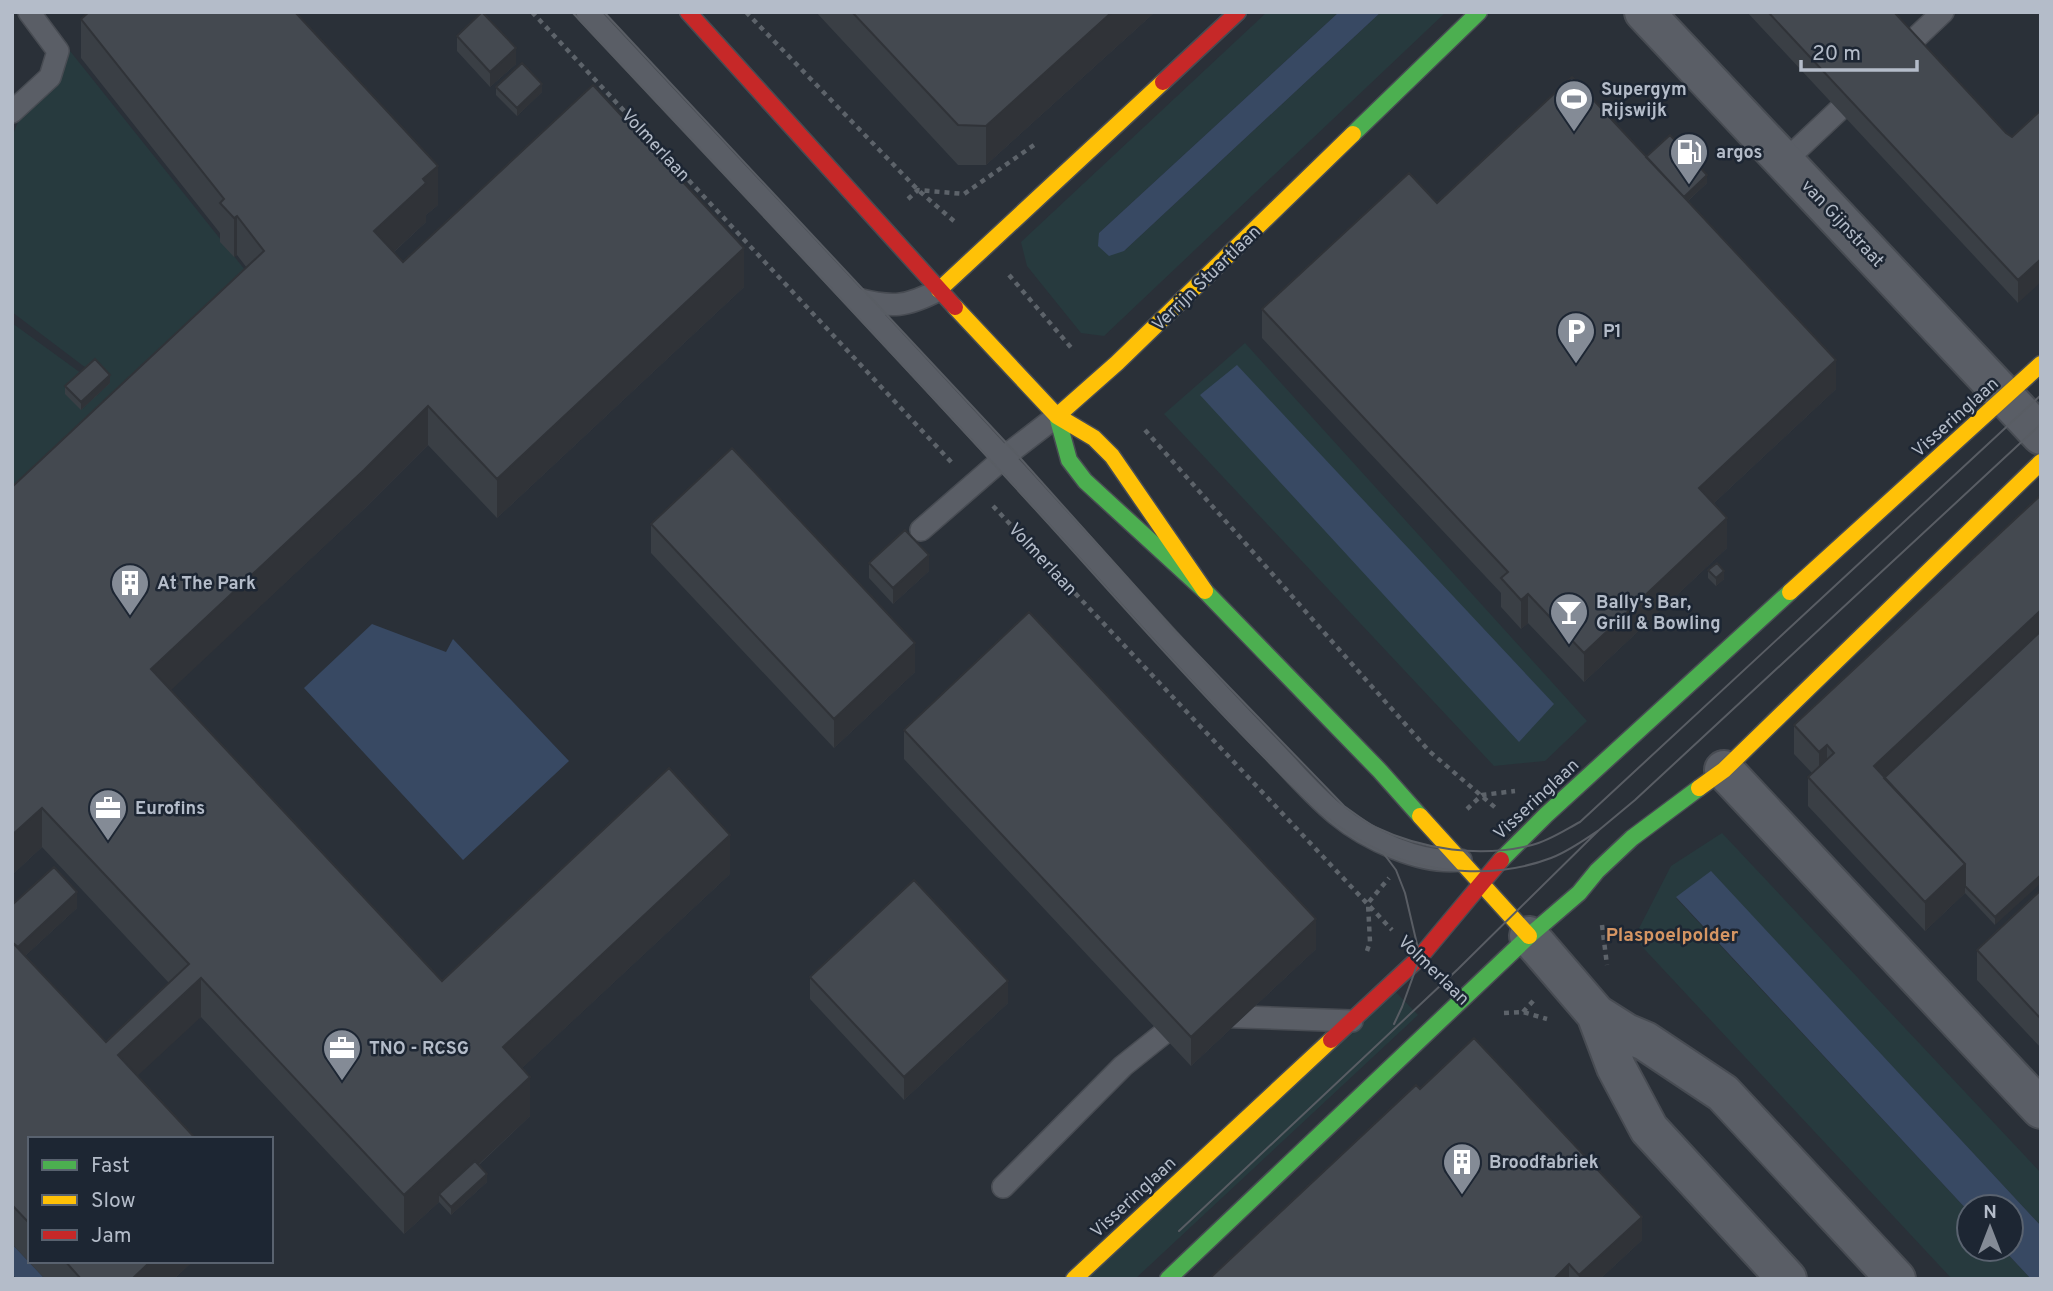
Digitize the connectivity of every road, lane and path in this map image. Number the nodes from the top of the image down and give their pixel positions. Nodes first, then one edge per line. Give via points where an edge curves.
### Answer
1 (29, 12) edge
2 (532, 12) edge
3 (587, 12) edge
4 (688, 12) edge
5 (746, 12) edge
6 (1238, 12) edge
7 (1479, 12) edge
8 (1644, 12) edge
9 (1943, 12) edge
10 (1906, 47) edge
11 (1839, 111) edge
12 (12, 112) edge
13 (1037, 143) dead end
14 (1785, 161) junction
15 (918, 190) junction
16 (880, 225) junction
17 (986, 248) junction
18 (830, 269) junction
19 (939, 290) junction
20 (798, 297) junction
21 (857, 299) junction
22 (2041, 364) edge
23 (1099, 380) junction
24 (2007, 396) junction
25 (1057, 416) junction
26 (1139, 424) dead end
27 (2041, 435) edge
28 (1004, 458) junction
29 (2041, 462) edge
30 (972, 485) junction
31 (921, 530) dead end
32 (1205, 591) junction
33 (1724, 770) junction
34 (1525, 835) junction
35 (1461, 860) junction
36 (1480, 882) junction
37 (1579, 893) junction
38 (1529, 936) junction
39 (1420, 957) junction
40 (1463, 1001) junction
41 (1596, 1014) junction
42 (1352, 1021) junction
43 (2041, 1109) edge
44 (1003, 1187) dead end
45 (1074, 1279) edge
46 (1168, 1279) edge
47 (1787, 1279) edge
48 (1896, 1279) edge

1 - 12 lane via 58,51 50,77
2 - 20 path, Volmerlaan
3 - 18 lane
4 - 16 street
5 - 15 path
6 - 17 street
7 - 23 street, Verrijn Stuartlaan
8 - 14 street, van Gijnstraat
9 - 10 lane
11 - 14 lane
13 - 15 path via 964,194
14 - 24 street, van Gijnstraat
15 - 16 path
15 - 17 path
16 - 19 street
17 - 19 street
17 - 23 path
18 - 20 path
18 - 21 lane
19 - 21 lane via 903,306
19 - 25 street
20 - 30 path, Volmerlaan
21 - 28 lane
22 - 24 street, Visseringlaan
23 - 25 street, Verrijn Stuartlaan
24 - 27 street, van Gijnstraat
24 - 34 street, Visseringlaan
25 - 28 lane, Verrijn Stuartlaan
25 - 32 street via 1094,438 1112,456
25 - 32 street via 1069,460 1085,481
26 - 34 path via 1429,751
28 - 30 lane, Verrijn Stuartlaan
28 - 35 lane via 1231,707 1336,814 1366,836 1396,848 1421,857
29 - 33 street
30 - 31 lane, Verrijn Stuartlaan
30 - 39 path, Volmerlaan
32 - 35 street
33 - 37 street via 1632,838
33 - 43 street
34 - 36 street, Visseringlaan
35 - 36 street
36 - 38 street
36 - 39 street, Visseringlaan
37 - 38 street
37 - 41 path via 1601,923 1605,947 1611,991
38 - 40 street
38 - 41 street
39 - 42 street, Visseringlaan
40 - 41 path, Volmerlaan via 1483,1014 1523,1012 1557,1021
40 - 46 street
41 - 47 street via 1616,1067 1649,1129
41 - 48 street via 1723,1093
42 - 44 lane via 1187,1015 1123,1066
42 - 45 street, Visseringlaan

